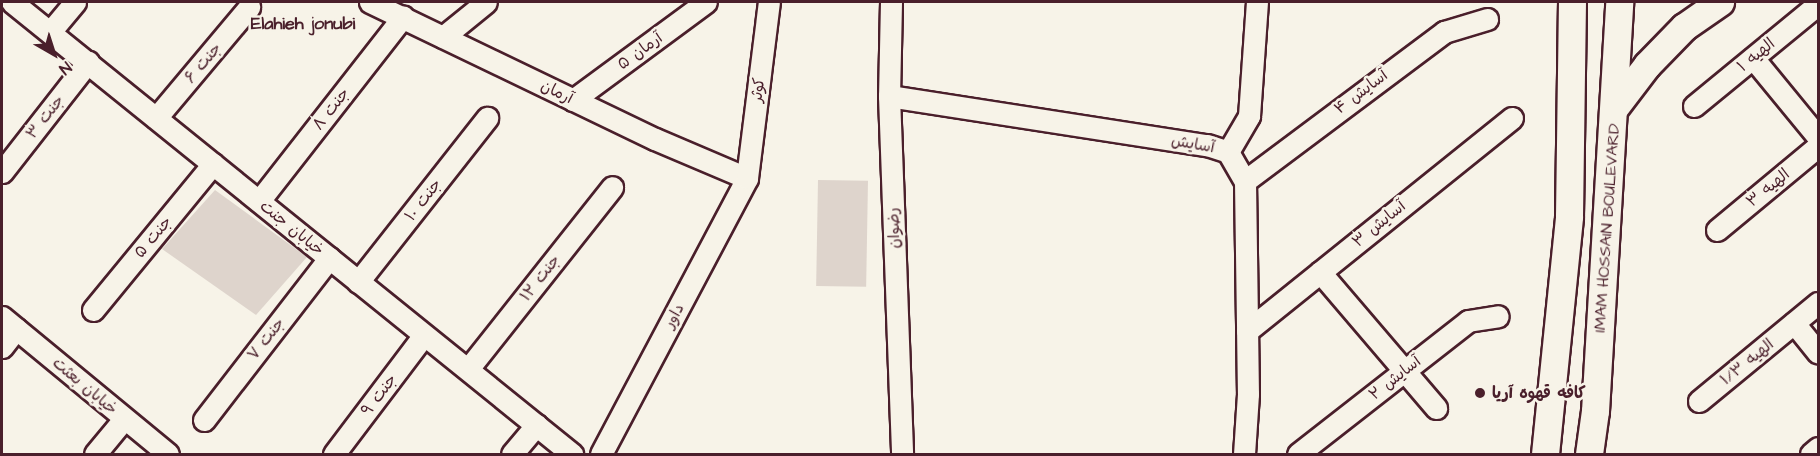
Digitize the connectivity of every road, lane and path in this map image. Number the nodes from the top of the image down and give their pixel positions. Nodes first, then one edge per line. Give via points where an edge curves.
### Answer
1 (12, 2) edge
2 (75, 2) edge
3 (370, 2) edge
4 (486, 2) edge
5 (706, 2) edge
6 (769, 2) edge
7 (891, 2) edge
8 (1257, 2) edge
9 (1554, 2) edge
10 (1572, 2) edge
11 (1619, 2) edge
12 (1720, 2) edge
13 (1818, 4) edge
14 (249, 7) dead end
15 (403, 17) junction
16 (1487, 20) dead end
17 (50, 32) junction
18 (1573, 35) junction
19 (443, 37) junction
20 (1754, 58) junction
21 (88, 62) junction
22 (889, 96) junction
23 (573, 100) junction
24 (1694, 106) dead end
25 (1615, 107) junction
26 (487, 117) dead end
27 (156, 118) junction
28 (1512, 118) dead end
29 (1818, 137) edge
30 (1818, 146) edge
31 (1228, 152) junction
32 (213, 164) junction
33 (2, 172) edge
34 (747, 178) junction
35 (1245, 181) junction
36 (612, 187) dead end
37 (259, 201) junction
38 (1717, 230) dead end
39 (329, 258) junction
40 (1320, 272) junction
41 (358, 282) junction
42 (1818, 303) edge
43 (93, 310) dead end
44 (1498, 316) dead end
45 (9, 323) edge
46 (1794, 323) junction
47 (1247, 331) junction
48 (424, 335) junction
49 (2, 347) edge
50 (1818, 353) edge
51 (468, 369) junction
52 (1404, 371) junction
53 (1699, 401) dead end
54 (1436, 408) dead end
55 (124, 418) junction
56 (204, 420) dead end
57 (536, 425) junction
58 (1818, 448) edge
59 (95, 454) edge
60 (168, 454) edge
61 (334, 454) edge
62 (512, 454) edge
63 (572, 454) edge
64 (602, 454) edge
65 (902, 454) edge
66 (1244, 454) edge
67 (1298, 454) edge
68 (1545, 454) edge
69 (1588, 454) edge
70 (1811, 454) edge

1 - 17 street, خیابان جنت
2 - 17 street
3 - 15 street, آرمان
4 - 19 street
5 - 23 street, آرمان ۵
6 - 34 street, کوثر
7 - 22 street, رضوان
8 - 31 street via 1249,116
9 - 18 main road
10 - 18 main road
11 - 25 main road, IMAM HOSSAIN BOULEVARD
12 - 25 main road via 1684,27 1647,65
13 - 20 street, الهیه ۱
14 - 27 street, جنت ۶
15 - 19 street, آرمان
15 - 37 street, جنت ۸
16 - 35 street, آسایش ۴ via 1444,32
17 - 21 street, خیابان جنت
18 - 68 main road via 1569,216
19 - 23 street, آرمان
20 - 24 street, الهیه ۱
20 - 29 street
21 - 27 street, خیابان جنت
21 - 33 street, جنت ۳
22 - 31 street, آسایش via 1207,145
22 - 65 street, رضوان
23 - 34 street, آرمان
25 - 69 main road, IMAM HOSSAIN BOULEVARD via 1595,411
26 - 41 street, جنت ۱۰
27 - 32 street, خیابان جنت
28 - 40 street, آسایش ۳
30 - 38 street, الهیه ۳
31 - 35 street, آسایش
32 - 37 street, خیابان جنت
32 - 43 street, جنت ۵
34 - 64 street, داور
35 - 47 street, آسایش
36 - 51 street, جنت ۱۲
37 - 39 street, خیابان جنت
39 - 41 street, خیابان جنت
39 - 56 street, جنت ۷
40 - 47 street, آسایش ۳
40 - 52 street
41 - 48 street, خیابان جنت
42 - 46 street, الهیه ۱/۳
44 - 52 street, آسایش ۲ via 1468,321
45 - 49 street
45 - 55 street, خیابان بعثت
46 - 50 street
46 - 53 street, الهیه ۱/۳
47 - 66 street, آسایش
48 - 51 street, خیابان جنت
48 - 61 street, جنت ۹
51 - 57 street, خیابان جنت
52 - 54 street
52 - 67 street, آسایش ۲
55 - 59 street
55 - 60 street, خیابان بعثت
57 - 62 street
57 - 63 street, خیابان جنت
58 - 70 street

